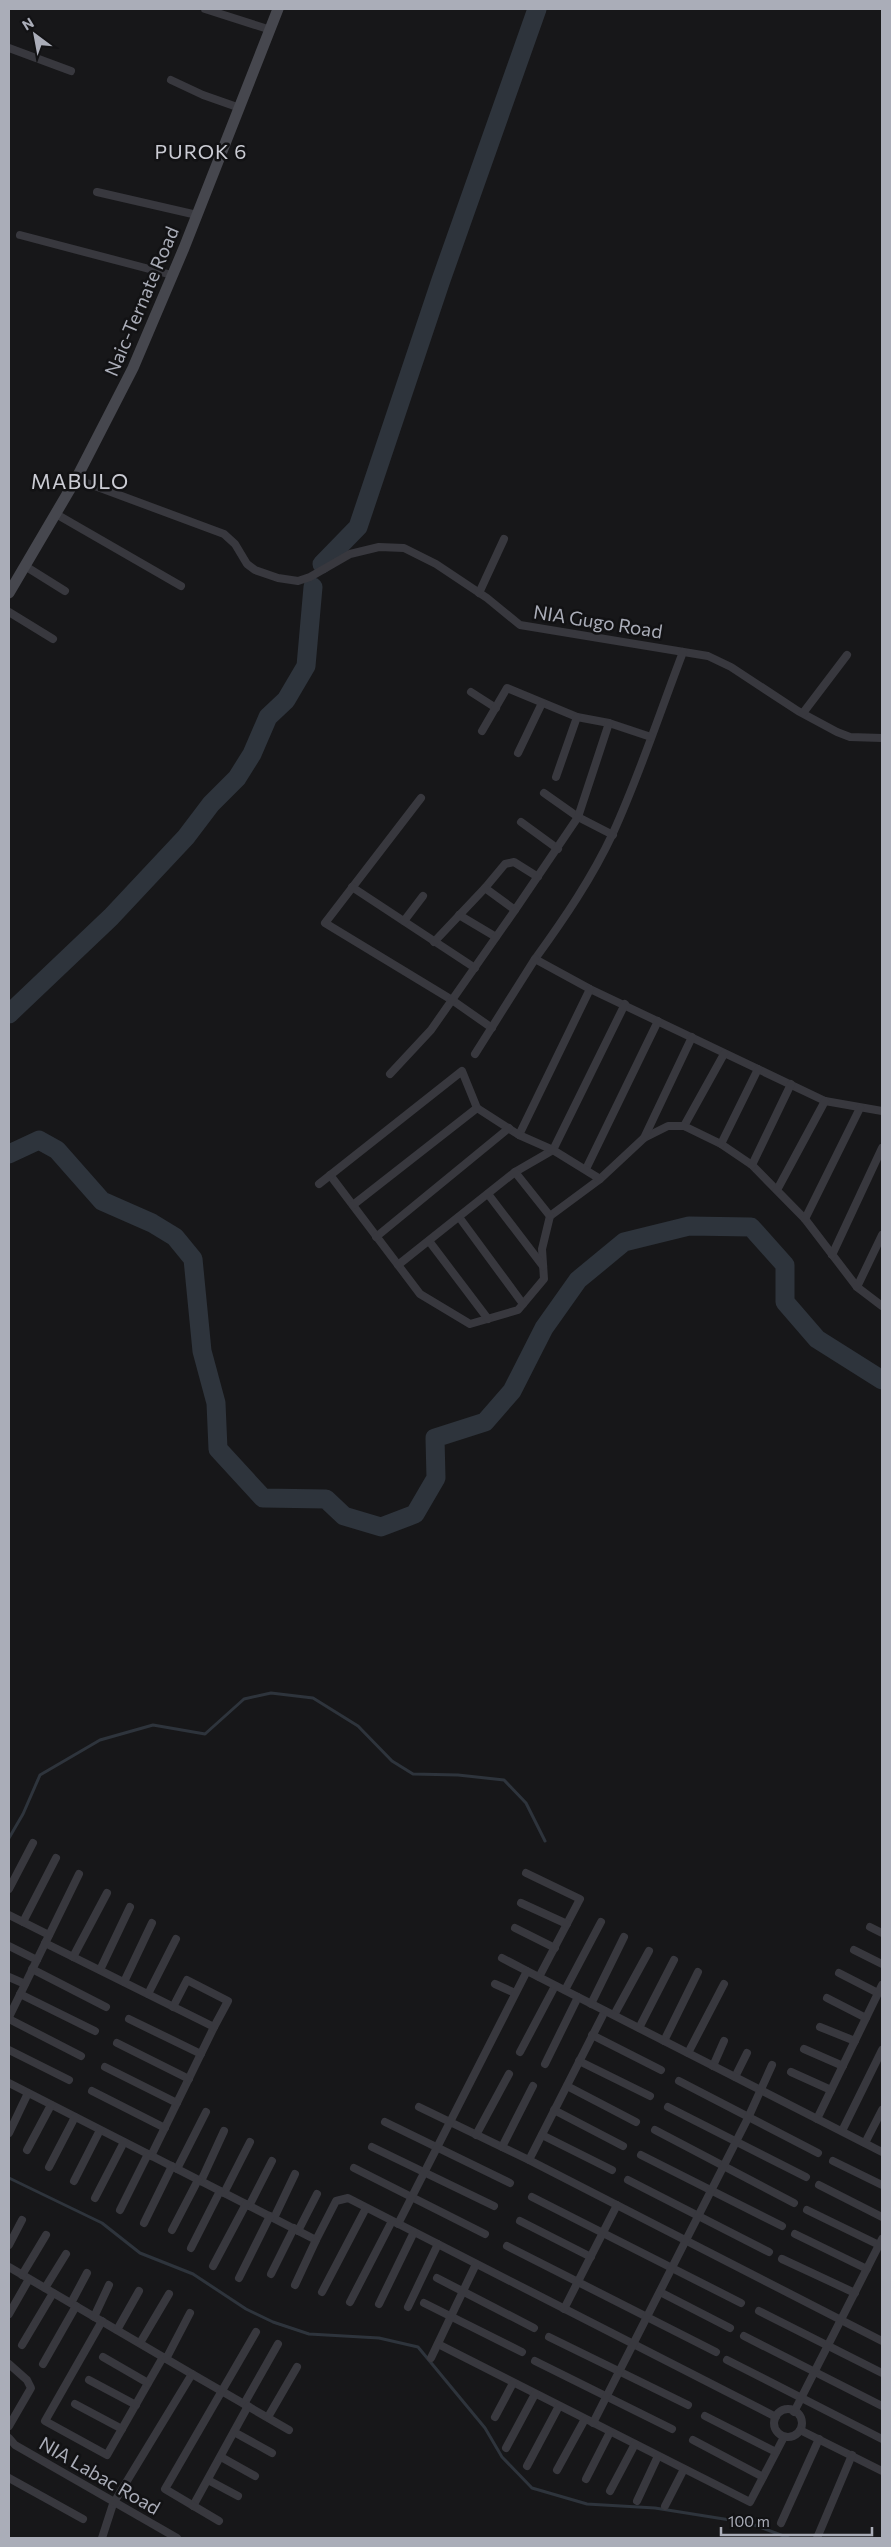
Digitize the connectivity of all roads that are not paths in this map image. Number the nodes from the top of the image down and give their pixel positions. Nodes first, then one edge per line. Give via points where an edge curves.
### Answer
1 (205, 9) edge
2 (278, 9) edge
3 (271, 30) junction
4 (9, 48) edge
5 (71, 71) dead end
6 (171, 80) dead end
7 (240, 108) junction
8 (97, 192) dead end
9 (197, 215) junction
10 (20, 235) dead end
11 (172, 275) junction
12 (76, 479) junction
13 (56, 514) junction
14 (504, 539) dead end
15 (25, 566) junction
16 (180, 586) dead end
17 (65, 590) dead end
18 (9, 593) edge
19 (479, 593) junction
20 (9, 612) edge
21 (54, 639) dead end
22 (682, 652) junction
23 (847, 655) dead end
24 (471, 692) dead end
25 (542, 703) junction
26 (496, 708) junction
27 (802, 713) junction
28 (577, 717) junction
29 (609, 722) junction
30 (482, 731) dead end
31 (651, 737) junction
32 (882, 738) edge
33 (518, 753) dead end
34 (556, 777) dead end
35 (544, 793) dead end
36 (421, 798) dead end
37 (578, 817) junction
38 (520, 822) dead end
39 (612, 835) junction
40 (558, 849) junction
41 (538, 877) junction
42 (352, 887) junction
43 (485, 888) junction
44 (423, 896) dead end
45 (515, 910) junction
46 (459, 915) junction
47 (404, 921) junction
48 (496, 937) junction
49 (434, 942) junction
50 (535, 959) junction
51 (475, 968) junction
52 (590, 989) junction
53 (452, 1000) junction
54 (625, 1004) junction
55 (658, 1021) junction
56 (492, 1028) junction
57 (692, 1037) junction
58 (475, 1054) dead end
59 (724, 1054) junction
60 (758, 1069) junction
61 (390, 1074) dead end
62 (791, 1084) junction
63 (825, 1101) junction
64 (477, 1108) junction
65 (860, 1108) junction
66 (882, 1111) edge
67 (684, 1126) junction
68 (509, 1128) junction
69 (518, 1134) junction
70 (644, 1138) junction
71 (721, 1144) junction
72 (882, 1148) edge
73 (552, 1150) junction
74 (752, 1165) junction
75 (586, 1169) junction
76 (515, 1172) junction
77 (330, 1175) junction
78 (600, 1179) junction
79 (319, 1184) dead end
80 (777, 1190) junction
81 (488, 1194) junction
82 (353, 1205) junction
83 (550, 1216) junction
84 (459, 1217) junction
85 (805, 1220) junction
86 (882, 1235) edge
87 (376, 1237) junction
88 (429, 1241) junction
89 (832, 1255) junction
90 (398, 1266) junction
91 (543, 1266) junction
92 (857, 1287) junction
93 (523, 1304) junction
94 (882, 1306) edge
95 (488, 1319) junction
96 (33, 1843) dead end
97 (56, 1858) dead end
98 (526, 1873) dead end
99 (79, 1874) dead end
100 (9, 1889) edge
101 (108, 1893) dead end
102 (521, 1903) dead end
103 (130, 1907) dead end
104 (9, 1915) edge
105 (23, 1922) junction
106 (600, 1922) dead end
107 (152, 1923) dead end
108 (567, 1924) junction
109 (870, 1927) dead end
110 (515, 1928) dead end
111 (881, 1930) edge
112 (49, 1935) junction
113 (624, 1937) dead end
114 (176, 1939) dead end
115 (45, 1943) junction
116 (9, 1946) edge
117 (554, 1948) junction
118 (854, 1950) dead end
119 (649, 1951) dead end
120 (74, 1957) junction
121 (502, 1958) dead end
122 (37, 1960) junction
123 (674, 1960) dead end
124 (882, 1964) edge
125 (32, 1969) junction
126 (100, 1970) junction
127 (526, 1971) junction
128 (698, 1972) dead end
129 (839, 1973) dead end
130 (9, 1977) edge
131 (540, 1978) junction
132 (124, 1982) junction
133 (25, 1984) junction
134 (495, 1984) dead end
135 (724, 1984) dead end
136 (882, 1984) edge
137 (556, 1986) junction
138 (565, 1990) junction
139 (515, 1993) junction
140 (878, 1993) junction
141 (20, 1994) junction
142 (148, 1994) junction
143 (578, 1997) junction
144 (827, 1998) dead end
145 (591, 2004) junction
146 (173, 2006) junction
147 (106, 2007) dead end
148 (605, 2011) junction
149 (9, 2015) edge
150 (614, 2015) junction
151 (866, 2018) junction
152 (129, 2019) dead end
153 (214, 2027) junction
154 (820, 2027) dead end
155 (639, 2028) junction
156 (95, 2031) dead end
157 (592, 2035) junction
158 (664, 2041) junction
159 (724, 2041) dead end
160 (855, 2041) junction
161 (117, 2043) dead end
162 (804, 2049) dead end
163 (9, 2050) edge
164 (882, 2050) edge
165 (520, 2052) dead end
166 (688, 2053) junction
167 (747, 2053) dead end
168 (201, 2054) junction
169 (81, 2056) dead end
170 (579, 2061) junction
171 (545, 2064) dead end
172 (772, 2065) dead end
173 (713, 2066) junction
174 (843, 2066) junction
175 (105, 2067) dead end
176 (661, 2070) dead end
177 (792, 2072) dead end
178 (509, 2074) dead end
179 (735, 2077) junction
180 (189, 2079) junction
181 (69, 2080) dead end
182 (679, 2081) dead end
183 (9, 2083) edge
184 (533, 2086) dead end
185 (567, 2086) junction
186 (762, 2090) junction
187 (831, 2090) junction
188 (92, 2091) dead end
189 (28, 2093) junction
190 (650, 2096) dead end
191 (177, 2103) junction
192 (51, 2105) junction
193 (668, 2107) dead end
194 (419, 2108) dead end
195 (554, 2110) junction
196 (882, 2110) edge
197 (206, 2112) dead end
198 (75, 2117) junction
199 (748, 2118) junction
200 (817, 2119) junction
201 (386, 2122) dead end
202 (450, 2122) junction
203 (636, 2122) dead end
204 (165, 2128) junction
205 (100, 2130) junction
206 (655, 2130) dead end
207 (224, 2131) dead end
208 (842, 2131) junction
209 (9, 2133) edge
210 (476, 2135) junction
211 (542, 2135) junction
212 (124, 2142) junction
213 (250, 2142) dead end
214 (735, 2143) junction
215 (866, 2143) junction
216 (624, 2146) dead end
217 (372, 2147) dead end
218 (437, 2147) junction
219 (502, 2147) junction
220 (28, 2150) dead end
221 (882, 2152) edge
222 (818, 2153) dead end
223 (150, 2155) junction
224 (641, 2155) dead end
225 (529, 2160) junction
226 (272, 2161) dead end
227 (833, 2161) dead end
228 (724, 2166) junction
229 (50, 2167) dead end
230 (175, 2168) junction
231 (354, 2168) dead end
232 (612, 2170) dead end
233 (425, 2171) junction
234 (295, 2174) dead end
235 (806, 2177) dead end
236 (199, 2180) junction
237 (628, 2180) dead end
238 (74, 2181) dead end
239 (510, 2183) dead end
240 (820, 2185) dead end
241 (882, 2185) edge
242 (711, 2191) junction
243 (222, 2192) junction
244 (317, 2194) dead end
245 (412, 2196) junction
246 (532, 2197) dead end
247 (95, 2198) dead end
248 (794, 2203) dead end
249 (248, 2205) junction
250 (617, 2205) junction
251 (494, 2206) dead end
252 (366, 2208) junction
253 (120, 2210) dead end
254 (807, 2210) dead end
255 (699, 2215) junction
256 (272, 2217) junction
257 (882, 2217) edge
258 (22, 2220) dead end
259 (520, 2221) dead end
260 (144, 2223) dead end
261 (395, 2223) junction
262 (782, 2226) dead end
263 (172, 2230) dead end
264 (296, 2230) junction
265 (414, 2232) junction
266 (603, 2232) junction
267 (485, 2234) dead end
268 (794, 2234) dead end
269 (46, 2235) dead end
270 (316, 2240) junction
271 (686, 2240) junction
272 (881, 2242) edge
273 (438, 2244) junction
274 (9, 2245) edge
275 (507, 2246) dead end
276 (191, 2248) dead end
277 (769, 2252) dead end
278 (66, 2254) dead end
279 (591, 2257) junction
280 (782, 2259) dead end
281 (476, 2264) junction
282 (213, 2266) dead end
283 (9, 2267) edge
284 (672, 2268) junction
285 (866, 2270) junction
286 (87, 2273) dead end
287 (271, 2274) dead end
288 (26, 2277) junction
289 (239, 2278) dead end
290 (437, 2278) dead end
291 (578, 2281) junction
292 (109, 2285) dead end
293 (295, 2285) dead end
294 (49, 2290) junction
295 (139, 2291) dead end
296 (463, 2291) junction
297 (322, 2292) dead end
298 (660, 2292) junction
299 (855, 2293) junction
300 (169, 2294) dead end
301 (350, 2302) dead end
302 (424, 2303) dead end
303 (741, 2303) dead end
304 (379, 2304) dead end
305 (74, 2305) junction
306 (408, 2307) dead end
307 (564, 2309) junction
308 (759, 2311) dead end
309 (190, 2313) dead end
310 (9, 2314) edge
311 (451, 2316) junction
312 (648, 2316) junction
313 (94, 2317) junction
314 (102, 2321) junction
315 (841, 2321) junction
316 (534, 2328) dead end
317 (730, 2328) dead end
318 (117, 2330) junction
319 (256, 2332) dead end
320 (744, 2336) dead end
321 (548, 2337) dead end
322 (882, 2340) edge
323 (140, 2343) junction
324 (278, 2344) dead end
325 (438, 2344) junction
326 (22, 2345) dead end
327 (634, 2345) junction
328 (828, 2346) junction
329 (522, 2352) dead end
330 (716, 2352) dead end
331 (103, 2357) dead end
332 (164, 2358) junction
333 (431, 2358) dead end
334 (727, 2360) dead end
335 (536, 2361) dead end
336 (9, 2364) edge
337 (43, 2364) dead end
338 (297, 2367) dead end
339 (620, 2371) junction
340 (815, 2371) junction
341 (882, 2373) edge
342 (192, 2374) junction
343 (89, 2380) dead end
344 (148, 2383) junction
345 (514, 2383) junction
346 (222, 2391) junction
347 (535, 2394) junction
348 (607, 2396) junction
349 (802, 2397) junction
350 (75, 2404) dead end
351 (136, 2405) junction
352 (246, 2405) junction
353 (688, 2405) dead end
354 (559, 2406) junction
355 (882, 2406) edge
356 (794, 2412) junction
357 (705, 2416) dead end
358 (268, 2417) junction
359 (495, 2417) dead end
360 (776, 2417) junction
361 (585, 2419) junction
362 (593, 2423) junction
363 (9, 2426) edge
364 (122, 2429) junction
365 (672, 2429) dead end
366 (289, 2430) dead end
367 (800, 2430) junction
368 (234, 2432) junction
369 (610, 2432) junction
370 (784, 2437) junction
371 (9, 2438) edge
372 (819, 2439) junction
373 (693, 2440) dead end
374 (882, 2440) edge
375 (635, 2444) junction
376 (506, 2448) dead end
377 (776, 2452) junction
378 (272, 2453) dead end
379 (658, 2456) junction
380 (852, 2456) junction
381 (221, 2457) junction
382 (527, 2466) dead end
383 (684, 2469) junction
384 (557, 2470) dead end
385 (882, 2471) edge
386 (255, 2476) dead end
387 (763, 2477) junction
388 (9, 2478) edge
389 (586, 2479) dead end
390 (208, 2480) junction
391 (610, 2491) dead end
392 (238, 2496) dead end
393 (637, 2501) dead end
394 (113, 2504) junction
395 (193, 2506) junction
396 (665, 2506) dead end
397 (83, 2519) dead end
398 (219, 2520) dead end
399 (780, 2523) dead end
400 (102, 2538) edge
401 (177, 2538) edge
402 (817, 2538) edge

1 - 3 street
2 - 3 main road, Naic-Ternate Road
3 - 7 main road, Naic-Ternate Road
4 - 5 street
6 - 7 street
7 - 9 main road, Naic-Ternate Road
8 - 9 street
9 - 11 main road, Naic-Ternate Road
10 - 11 street
11 - 12 main road, Naic-Ternate Road via 132,368
12 - 13 main road, Naic-Ternate Road
12 - 19 street, NIA Gugo Road via 216,530 235,544 247,564 278,578 298,581 350,554 379,547 397,547 431,561
13 - 15 main road, Naic-Ternate Road
13 - 16 street
14 - 19 street
15 - 17 street
15 - 18 main road, Naic-Ternate Road
19 - 22 street, NIA Gugo Road via 511,620 531,629
20 - 21 street
22 - 27 street, NIA Gugo Road via 719,660
22 - 31 street
23 - 27 street
24 - 26 street
25 - 26 street via 507,688
25 - 28 street
25 - 33 street
26 - 30 street
27 - 32 street, NIA Gugo Road via 850,737
28 - 29 street
28 - 34 street
29 - 31 street
29 - 37 street
31 - 39 street
35 - 37 street
36 - 42 street
37 - 39 street
37 - 40 street
38 - 40 street
39 - 50 street via 572,909
40 - 41 street
41 - 43 street via 514,862 505,864
41 - 45 street
42 - 47 street
42 - 53 street via 325,923
43 - 45 street
43 - 46 street
44 - 47 street
45 - 48 street
46 - 48 street
46 - 49 street
47 - 49 street
48 - 51 street
49 - 51 street
50 - 52 street
50 - 56 street
51 - 53 street
52 - 54 street
52 - 69 street
53 - 56 street
53 - 61 street via 431,1030
54 - 55 street
54 - 73 street
55 - 57 street
55 - 75 street
56 - 58 street
57 - 59 street
57 - 70 street
59 - 60 street
59 - 67 street
60 - 62 street
60 - 71 street
62 - 63 street
62 - 74 street
63 - 65 street
63 - 80 street
64 - 68 street
64 - 77 street via 462,1071
64 - 82 street
65 - 66 street
65 - 85 street
67 - 70 street via 668,1126
67 - 71 street
68 - 69 street
68 - 87 street
69 - 73 street
70 - 78 street
71 - 74 street
72 - 89 street
73 - 75 street
73 - 76 street
74 - 80 street
75 - 78 street
76 - 81 street
76 - 83 street
77 - 79 street
77 - 82 street
78 - 83 street
80 - 85 street
81 - 84 street
81 - 91 street
82 - 87 street
83 - 91 street via 542,1249
84 - 88 street
84 - 93 street
85 - 89 street
86 - 92 street
87 - 90 street
88 - 90 street
88 - 95 street
89 - 92 street
90 - 95 street via 420,1294 470,1324
91 - 93 street via 544,1278
92 - 94 street
93 - 95 street via 518,1310
96 - 100 street
97 - 105 street
98 - 108 street via 580,1899
99 - 112 street
101 - 120 street
102 - 108 street
103 - 126 street
104 - 105 street
105 - 112 street
106 - 138 street
107 - 132 street
108 - 117 street
109 - 111 street
110 - 117 street
112 - 115 street
113 - 145 street
114 - 142 street
115 - 120 street
115 - 122 street
116 - 122 street
117 - 131 street
118 - 124 street
119 - 150 street
120 - 126 street
121 - 127 street
122 - 125 street
123 - 155 street
125 - 133 street
125 - 147 street
126 - 132 street
127 - 131 street
127 - 139 street
128 - 158 street
129 - 140 street
130 - 133 street
131 - 137 street
132 - 142 street
133 - 141 street
134 - 139 street
135 - 166 street
136 - 140 street
137 - 138 street
137 - 165 street
138 - 143 street
139 - 202 street
140 - 151 street
141 - 149 street
141 - 156 street
142 - 146 street
143 - 145 street
143 - 171 street
144 - 151 street
145 - 148 street
146 - 153 street
146 - 153 street via 187,1980 228,2001
148 - 150 street
148 - 157 street
149 - 169 street
150 - 155 street
151 - 160 street
152 - 168 street
153 - 168 street
154 - 160 street
155 - 158 street
157 - 170 street
157 - 176 street
158 - 166 street
159 - 173 street
160 - 174 street
161 - 180 street
162 - 174 street
163 - 181 street
164 - 208 street
166 - 173 street
167 - 179 street
168 - 180 street
170 - 185 street
170 - 190 street
172 - 186 street
173 - 179 street
174 - 187 street
175 - 191 street
177 - 187 street
178 - 210 street
179 - 186 street
180 - 191 street
182 - 199 street
183 - 189 street
184 - 219 street
185 - 195 street
185 - 203 street
186 - 199 street
186 - 200 street
187 - 200 street
188 - 204 street
189 - 192 street
189 - 209 street
191 - 204 street
192 - 198 street
192 - 220 street
193 - 214 street
194 - 202 street
195 - 211 street
195 - 216 street
196 - 215 street
197 - 230 street
198 - 205 street
198 - 229 street
199 - 214 street
199 - 222 street
200 - 208 street
201 - 218 street
202 - 210 street
202 - 218 street
204 - 223 street
205 - 212 street
205 - 238 street
206 - 228 street
207 - 236 street
208 - 215 street
210 - 219 street
211 - 225 street
211 - 232 street
212 - 223 street
212 - 247 street
213 - 243 street
214 - 228 street
214 - 235 street
215 - 221 street
217 - 233 street
218 - 233 street
218 - 239 street
219 - 225 street
223 - 230 street
223 - 253 street
224 - 242 street
225 - 250 street
226 - 249 street
227 - 241 street
228 - 242 street
228 - 248 street
230 - 236 street
230 - 260 street
231 - 245 street
233 - 245 street
233 - 251 street
234 - 256 street
236 - 243 street
236 - 263 street
237 - 255 street
240 - 257 street
242 - 255 street
242 - 262 street
243 - 249 street
243 - 276 street
244 - 264 street
245 - 261 street
245 - 267 street
246 - 266 street
249 - 256 street
249 - 282 street
250 - 266 street
250 - 271 street
252 - 261 street
252 - 270 street via 348,2198 336,2201
252 - 297 street
254 - 272 street
255 - 271 street
255 - 277 street
256 - 264 street
256 - 289 street
258 - 274 street
259 - 279 street
261 - 265 street
261 - 301 street
264 - 270 street
264 - 287 street
265 - 273 street
265 - 304 street
266 - 279 street
266 - 284 street
268 - 285 street
269 - 288 street
270 - 293 street
271 - 284 street
271 - 315 street
272 - 285 street
273 - 281 street
273 - 306 street
275 - 291 street
278 - 294 street
279 - 291 street
280 - 299 street
281 - 296 street
281 - 307 street
283 - 288 street
284 - 298 street
284 - 303 street
285 - 299 street
286 - 305 street
288 - 294 street
288 - 310 street
290 - 296 street
291 - 307 street
291 - 312 street
292 - 313 street
294 - 305 street
294 - 326 street
295 - 318 street
296 - 311 street
296 - 316 street
298 - 312 street
298 - 317 street
299 - 315 street
300 - 323 street
302 - 311 street
305 - 313 street
305 - 337 street
307 - 327 street
308 - 328 street
309 - 332 street
311 - 325 street
311 - 329 street
312 - 327 street
312 - 330 street
313 - 314 street
314 - 318 street
314 - 364 street via 45,2420 107,2455
315 - 322 street
315 - 328 street
318 - 323 street
319 - 346 street
320 - 340 street
321 - 339 street
323 - 332 street
324 - 352 street
325 - 333 street
325 - 345 street
327 - 339 street
327 - 360 street
328 - 340 street
328 - 341 street
331 - 344 street
332 - 342 street
332 - 344 street
334 - 349 street
335 - 348 street
336 - 363 street via 31,2388
338 - 358 street
339 - 348 street
339 - 353 street
340 - 349 street
340 - 355 street
342 - 346 street
342 - 394 street
343 - 351 street
344 - 351 street
345 - 347 street
345 - 359 street
346 - 352 street
346 - 395 street via 165,2489
347 - 354 street
347 - 376 street
348 - 362 street
348 - 365 street
349 - 356 street
349 - 374 street
350 - 364 street
351 - 364 street
352 - 358 street
352 - 368 street
354 - 361 street
354 - 382 street
356 - 360 street via 785,2410
356 - 367 street via 800,2418
357 - 377 street
358 - 366 street
360 - 370 street via 775,2429
361 - 362 street
361 - 384 street
362 - 369 street
367 - 370 street via 796,2435
367 - 372 street
368 - 378 street
368 - 381 street
369 - 375 street
369 - 389 street
370 - 377 street
371 - 394 street, NIA Labac Road
372 - 380 street
372 - 399 street
373 - 387 street
375 - 379 street
375 - 391 street
377 - 387 street
379 - 383 street
379 - 393 street
380 - 385 street
380 - 402 street
381 - 386 street
381 - 390 street
383 - 387 street via 750,2502
383 - 396 street
388 - 397 street
390 - 392 street
390 - 395 street
394 - 400 street
394 - 401 street, NIA Labac Road
395 - 398 street

